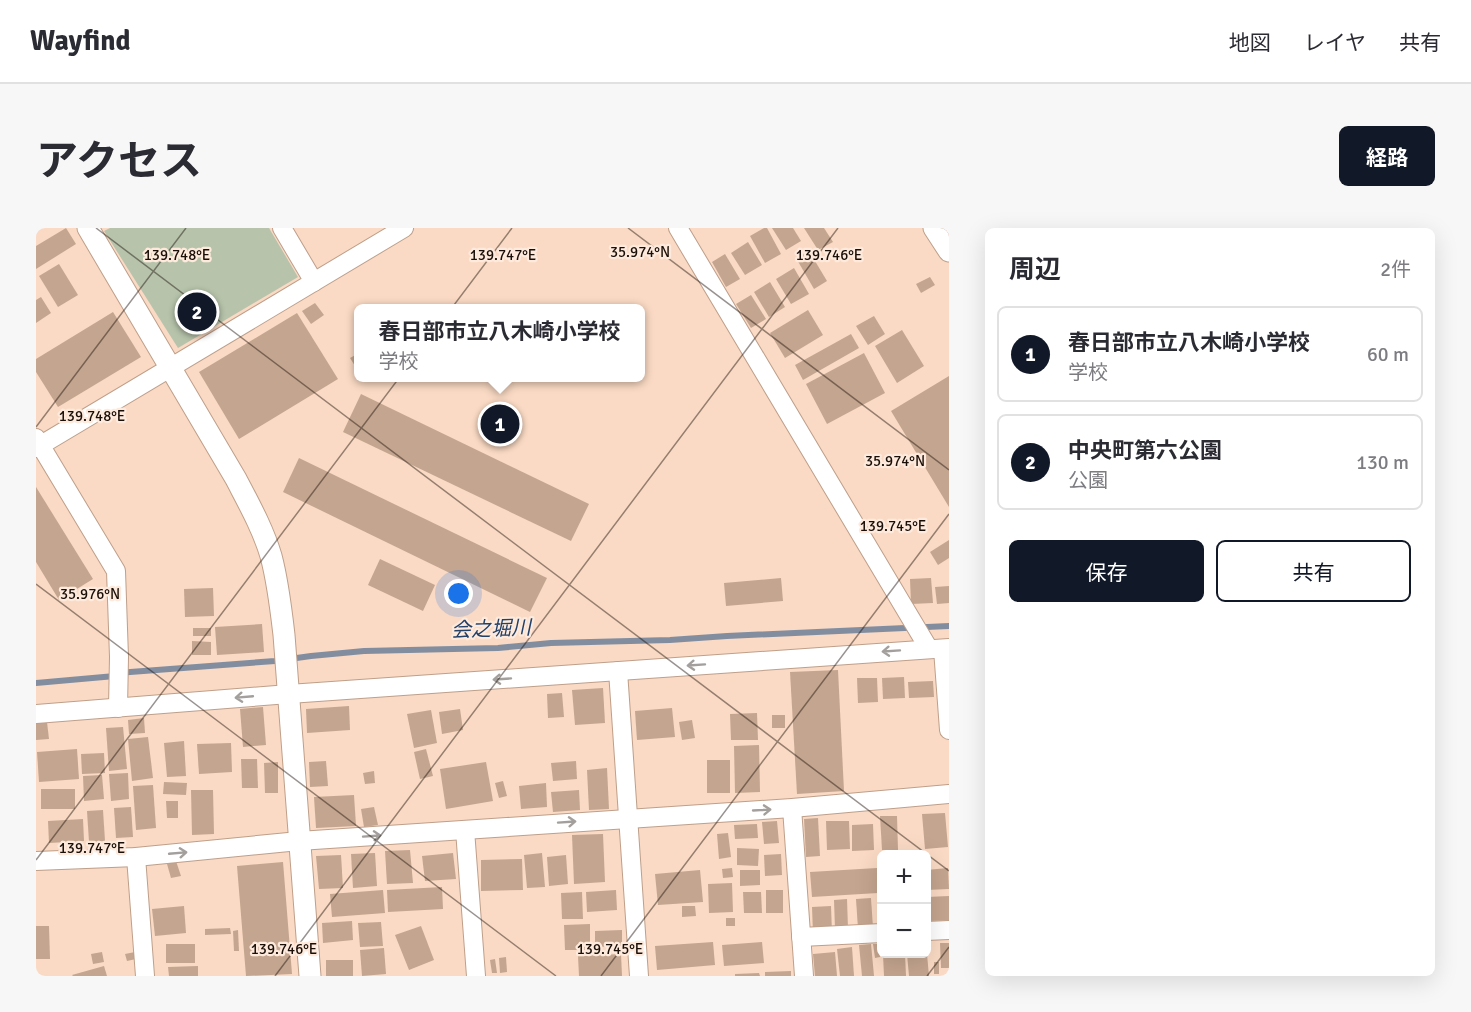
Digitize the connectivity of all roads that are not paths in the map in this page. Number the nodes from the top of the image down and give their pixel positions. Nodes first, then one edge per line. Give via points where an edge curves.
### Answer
1 (282, 228) edge
2 (404, 228) edge
3 (678, 228) edge
4 (90, 229) edge
5 (314, 282) junction
6 (171, 368) junction
7 (38, 444) edge
8 (936, 647) edge
9 (618, 671) junction
10 (288, 686) junction
11 (118, 701) junction
12 (36, 714) edge
13 (949, 730) edge
14 (949, 794) edge
15 (792, 808) junction
16 (627, 818) junction
17 (465, 830) junction
18 (300, 841) junction
19 (136, 857) junction
20 (36, 861) edge
21 (949, 930) edge
22 (931, 931) edge
23 (877, 933) edge
24 (801, 937) junction
25 (145, 976) edge
26 (310, 976) edge
27 (476, 976) edge
28 (639, 976) edge
29 (804, 976) edge

1 - 5 street
2 - 5 street
3 - 8 street via 910,616
4 - 6 street
5 - 6 street
6 - 7 street
6 - 10 street via 236,479 271,555
7 - 11 street via 116,571
8 -> 9 street
8 - 13 street
9 -> 10 street
9 - 16 street
10 -> 11 street
10 - 18 street
11 - 12 street
14 - 15 street
16 -> 15 street
15 - 24 street
17 -> 16 street
16 - 28 street
18 -> 17 street
17 - 27 street
19 -> 18 street
18 - 26 street
19 - 20 street
19 - 25 street
21 - 22 street
23 - 24 street
24 - 29 street

